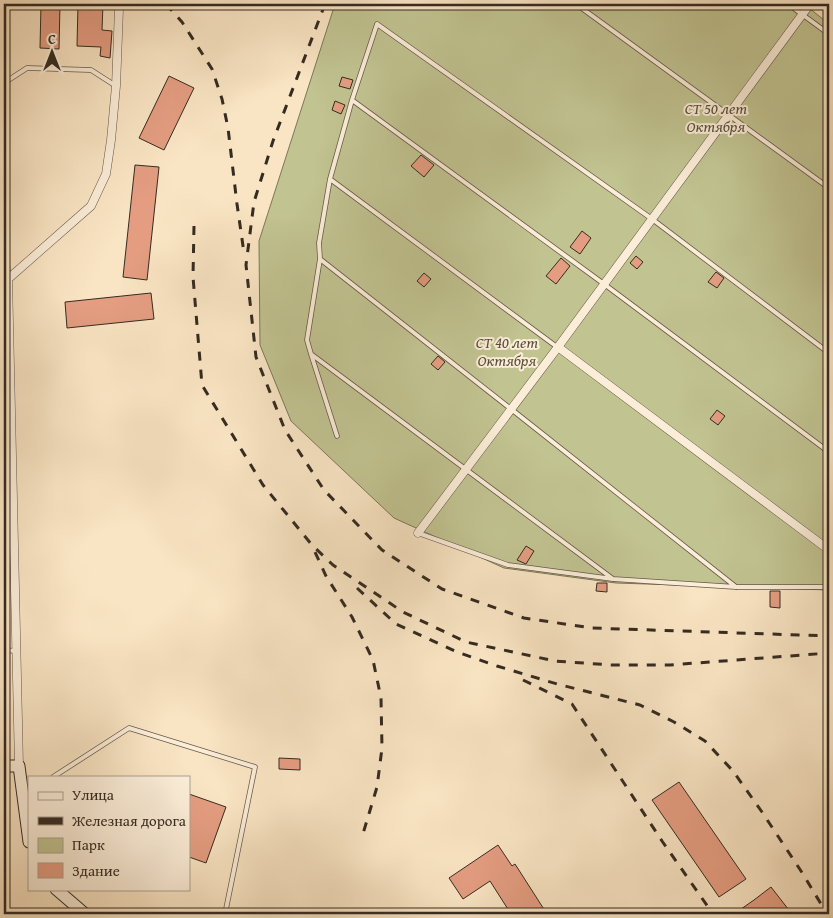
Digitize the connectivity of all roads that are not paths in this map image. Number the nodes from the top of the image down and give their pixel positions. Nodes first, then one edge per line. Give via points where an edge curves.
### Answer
1 (115, 4) edge
2 (576, 4) edge
3 (788, 4) edge
4 (810, 4) edge
5 (802, 14) junction
6 (829, 34) edge
7 (4, 82) edge
8 (116, 86) junction
9 (352, 100) junction
10 (729, 114) junction
11 (330, 179) junction
12 (829, 188) edge
13 (4, 204) edge
14 (652, 219) junction
15 (320, 259) junction
16 (8, 279) junction
17 (604, 284) junction
18 (558, 348) junction
19 (829, 353) edge
20 (311, 354) junction
21 (7, 401) edge
22 (511, 409) junction
23 (336, 436) dead end
24 (829, 452) edge
25 (466, 469) junction
26 (4, 527) edge
27 (13, 527) junction
28 (418, 533) joint
29 (829, 550) edge
30 (613, 579) junction
31 (736, 587) junction
32 (829, 587) edge
33 (4, 650) edge
34 (16, 651) junction
35 (4, 766) edge
36 (19, 766) junction
37 (55, 776) edge
38 (25, 786) edge
39 (28, 828) edge
40 (57, 890) edge
41 (85, 914) edge
42 (225, 914) edge

1 - 8 street via 119,10
2 - 10 lane
3 - 5 lane
4 - 5 street
5 - 6 lane
5 - 10 street
7 - 8 lane via 27,68 91,70
8 - 16 street via 106,174 91,206
9 - 11 lane
9 - 14 lane via 377,24
9 - 17 lane
10 - 12 lane
10 - 14 street
11 - 15 lane via 319,243
11 - 18 lane
13 - 16 lane
14 - 17 street
14 - 19 lane
15 - 20 lane via 307,340
15 - 22 lane
16 - 21 street
17 - 18 street
17 - 24 lane
18 - 22 street
18 - 29 street
20 - 23 lane
20 - 25 lane
21 - 27 street
22 - 25 street
22 - 31 lane
25 - 28 street
25 - 30 lane
26 - 27 lane
27 - 34 street
28 - 30 lane via 508,565
30 - 31 lane
31 - 32 lane
33 - 34 lane
34 - 36 street
35 - 36 street
36 - 38 street
37 - 42 lane via 129,728 255,767
38 - 39 street
40 - 41 street

